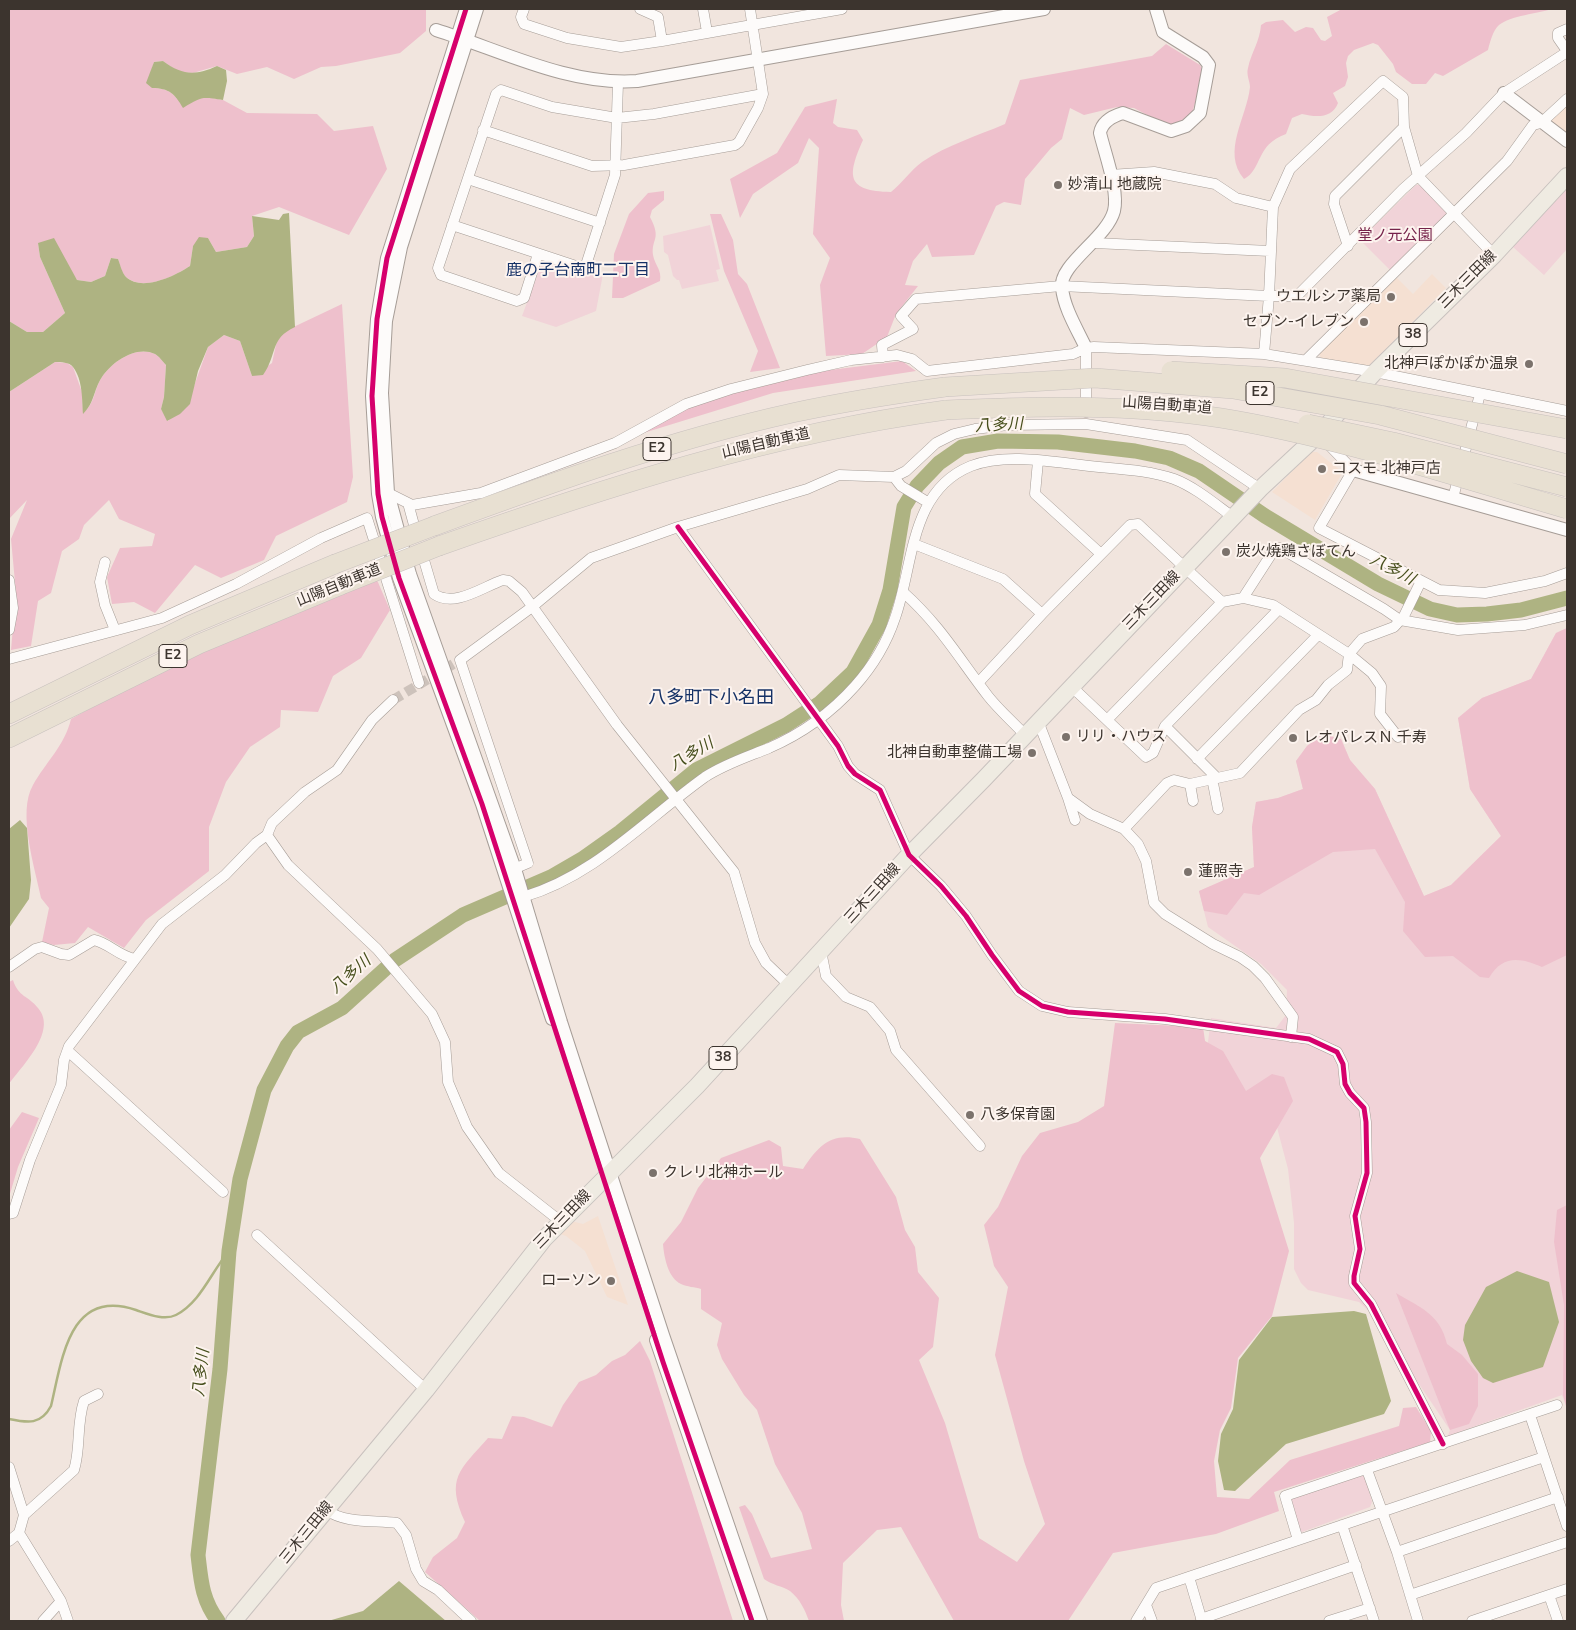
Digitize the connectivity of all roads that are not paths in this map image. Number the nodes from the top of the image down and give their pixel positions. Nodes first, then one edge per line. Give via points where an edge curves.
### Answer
1 (466, 9) edge
2 (477, 9) edge
3 (524, 9) edge
4 (640, 9) edge
5 (703, 9) edge
6 (750, 9) edge
7 (842, 9) edge
8 (1044, 9) edge
9 (1156, 9) edge
10 (797, 13) edge
11 (752, 25) junction
12 (1567, 29) edge
13 (436, 30) dead end
14 (707, 32) junction
15 (461, 39) junction
16 (662, 42) junction
17 (1567, 52) edge
18 (757, 59) junction
19 (618, 83) junction
20 (1504, 93) junction
21 (763, 94) junction
22 (1567, 99) edge
23 (617, 118) junction
24 (1541, 123) junction
25 (1404, 127) junction
26 (483, 130) junction
27 (1567, 141) edge
28 (615, 166) junction
29 (1110, 176) junction
30 (1418, 176) junction
31 (1567, 176) edge
32 (468, 179) junction
33 (1273, 207) junction
34 (1453, 214) junction
35 (600, 223) junction
36 (452, 225) junction
37 (1094, 243) junction
38 (1348, 246) junction
39 (1270, 252) junction
40 (538, 254) junction
41 (1494, 254) junction
42 (1061, 286) junction
43 (1268, 296) junction
44 (1086, 348) junction
45 (1264, 354) junction
46 (883, 357) junction
47 (1306, 360) junction
48 (1375, 372) junction
49 (945, 387) junction
50 (1480, 394) junction
51 (1387, 396) junction
52 (946, 410) junction
53 (1567, 411) edge
54 (1086, 424) junction
55 (1567, 429) edge
56 (1319, 434) junction
57 (1567, 441) edge
58 (1038, 461) junction
59 (1567, 464) edge
60 (1353, 470) junction
61 (897, 482) junction
62 (1567, 487) edge
63 (1258, 490) junction
64 (388, 493) junction
65 (1453, 498) junction
66 (408, 503) junction
67 (929, 503) junction
68 (1567, 509) edge
69 (1234, 516) junction
70 (678, 527) junction
71 (1567, 530) edge
72 (914, 544) junction
73 (1101, 554) junction
74 (105, 562) dead end
75 (1186, 567) junction
76 (1567, 573) edge
77 (9, 580) edge
78 (1420, 584) junction
79 (903, 592) junction
80 (1243, 598) junction
81 (1222, 602) junction
82 (532, 607) junction
83 (1279, 609) junction
84 (1042, 614) junction
85 (1567, 615) edge
86 (1402, 618) junction
87 (9, 630) edge
88 (115, 630) junction
89 (1318, 634) junction
90 (1349, 654) junction
91 (9, 659) edge
92 (979, 682) junction
93 (419, 683) dead end
94 (1071, 686) junction
95 (393, 700) tunnel mouth
96 (9, 714) edge
97 (1107, 720) junction
98 (818, 721) junction
99 (1038, 721) junction
100 (1165, 726) junction
101 (1025, 735) junction
102 (1398, 736) dead end
103 (9, 738) edge
104 (1197, 758) junction
105 (1214, 778) junction
106 (1190, 784) junction
107 (1068, 798) junction
108 (677, 800) junction
109 (1193, 802) dead end
110 (1218, 809) dead end
111 (1075, 820) dead end
112 (1124, 830) junction
113 (267, 835) junction
114 (909, 855) junction
115 (509, 871) junction
116 (518, 899) junction
117 (821, 951) junction
118 (135, 959) junction
119 (9, 967) edge
120 (789, 985) junction
121 (1291, 1037) junction
122 (68, 1051) junction
123 (980, 1146) dead end
124 (608, 1174) junction
125 (223, 1192) dead end
126 (9, 1214) edge
127 (560, 1221) junction
128 (257, 1235) dead end
129 (426, 1390) junction
130 (98, 1394) dead end
131 (1557, 1406) dead end
132 (1530, 1415) junction
133 (1443, 1444) junction
134 (1544, 1457) junction
135 (9, 1467) edge
136 (1366, 1470) junction
137 (1558, 1497) junction
138 (326, 1510) junction
139 (1381, 1512) junction
140 (24, 1515) junction
141 (1342, 1525) junction
142 (1567, 1526) edge
143 (18, 1533) junction
144 (1298, 1540) junction
145 (9, 1541) edge
146 (1567, 1542) edge
147 (1397, 1552) junction
148 (1356, 1565) junction
149 (1189, 1577) junction
150 (1567, 1589) edge
151 (1549, 1595) junction
152 (1410, 1596) junction
153 (61, 1602) junction
154 (1146, 1604) junction
155 (1370, 1608) junction
156 (240, 1619) edge
157 (1201, 1620) edge
158 (43, 1621) edge
159 (68, 1621) edge
160 (471, 1621) edge
161 (752, 1621) edge
162 (761, 1621) edge
163 (1136, 1621) edge
164 (1152, 1621) edge
165 (1329, 1621) edge
166 (1374, 1621) edge
167 (1418, 1621) edge
168 (1472, 1621) edge
169 (1557, 1621) edge

1 - 15 street
2 - 15 street
3 - 16 street via 521,18 524,24 590,43 621,46
4 - 16 street via 658,17
5 - 14 street
6 - 11 street
7 - 10 street
8 - 18 street
9 - 29 street via 1163,32 1203,57 1209,65 1200,113 1186,126 1171,130 1123,113 1106,122 1100,133
10 - 11 street
11 - 14 street
11 - 18 street
12 - 17 street via 1558,33 1558,38
13 - 15 street
14 - 16 street
15 - 19 street via 585,79
15 - 64 street via 401,247 386,321 382,393
15 - 115 street via 387,258 377,320 372,396 378,494 399,578
17 - 20 street
18 - 19 street
18 - 21 street
19 - 23 street
20 - 24 street
20 - 30 street
21 - 23 street
21 - 28 street via 754,116 735,145
22 - 24 street
23 - 26 street via 552,107 501,90 496,94
23 - 28 street
24 - 27 street
24 - 34 street via 1533,124 1507,161
25 - 30 street
25 - 33 street via 1403,97 1383,80 1290,168
25 - 38 street via 1335,196 1334,204
26 - 28 street via 592,166
26 - 32 street
28 - 35 street via 613,184
29 - 33 street via 1154,172 1215,184 1236,198
29 - 37 street via 1114,210 1110,222
30 - 34 street
30 - 38 street
31 - 41 main road, 三木三田線 / 38
32 - 35 street
32 - 36 street
33 - 39 street
34 - 41 street
34 - 47 street
35 - 40 street via 586,265 582,268
36 - 40 street
36 - 40 street via 438,268 441,275 517,301 524,298
37 - 39 street
37 - 42 street via 1063,274
38 - 43 street via 1297,296
39 - 43 street
41 - 48 main road, 三木三田線 / 38
42 - 43 street
42 - 44 street
42 - 46 street via 916,299 901,316 913,329 882,345
43 - 45 street
44 - 45 street
44 - 46 street via 1072,354 927,371 912,359 897,355
44 - 54 street
45 - 47 street
46 - 66 street via 851,360 731,389 686,404 615,443 481,493
47 - 48 street
48 - 50 street
48 - 56 main road, 三木三田線 / 38
49 - 51 highway, E2, bridge via 1048,373 1144,370 1285,378
49 - 59 highway, 山陽自動車道 / E2, bridge via 1095,378 1232,388 1380,416
49 - 96 highway, 山陽自動車道 / E2, bridge via 791,413 672,445 541,487 335,564 190,625
50 - 53 street
50 - 65 street
51 - 55 highway, bridge
51 - 57 highway, E2, bridge
52 - 62 highway, 山陽自動車道 / E2, bridge via 1002,404 1111,402 1220,410 1350,433
52 - 68 highway, bridge via 1111,407 1220,418 1352,448
52 - 103 highway, 山陽自動車道 / E2, bridge via 795,436 678,466 551,506 439,546 199,644
54 - 61 street via 1007,425 954,434 936,443
54 - 63 street via 1187,440
56 - 60 street
56 - 63 main road, 三木三田線 / 38
58 - 67 street via 1009,460 971,466 952,478
58 - 69 street via 1143,472 1174,479
58 - 73 street via 1035,494
60 - 65 street
60 - 78 street via 1319,528
61 - 67 street
61 - 70 street via 839,474 807,489
63 - 69 main road, 三木三田線 / 38
64 - 66 street
64 - 115 street via 412,582
65 - 71 street
66 - 82 street via 434,594 452,600 495,583 509,581
67 - 72 street via 918,524
69 - 75 main road, 三木三田線 / 38
70 - 82 street via 591,558
70 - 98 street
72 - 79 street
72 - 84 street via 1003,579
73 - 75 street via 1130,525 1138,524
73 - 84 street
74 - 88 street via 100,582
75 - 81 street
75 - 94 main road, 三木三田線 / 38
76 - 78 street via 1545,581 1485,593 1439,590
77 - 87 street via 13,608
78 - 86 street
79 - 92 street via 948,638
79 - 98 street via 895,618 869,668 841,701
80 - 81 street
80 - 83 street
80 - 86 street via 1274,550 1280,548
81 - 97 street
82 - 108 street via 617,725
82 - 115 street via 460,660 528,863
83 - 89 street
83 - 100 street
84 - 92 street
85 - 86 street via 1526,625 1458,630
86 - 90 street via 1394,627 1362,639
88 - 91 street
88 - 93 street via 162,618 367,518
89 - 90 street
89 - 104 street
90 - 102 street via 1378,679 1380,714
90 - 105 street via 1347,670 1316,700 1300,710 1240,773
92 - 101 street
94 - 97 street
94 - 99 main road, 三木三田線 / 38
95 - 113 street via 372,720 337,770 305,792 272,822
97 - 100 street via 1146,757 1153,753
98 - 108 street via 769,748 726,765
98 - 114 street via 855,774 880,790
99 - 101 main road, 三木三田線 / 38
99 - 107 street
100 - 104 street
101 - 114 main road, 三木三田線 / 38
104 - 105 street
105 - 106 street
105 - 110 street
106 - 109 street
106 - 112 street via 1174,780 1166,783
107 - 111 street
107 - 112 street via 1090,814
108 - 116 street via 598,861 551,887
108 - 120 street via 734,872 755,943 766,963
112 - 121 street via 1138,844 1146,861 1154,903 1165,914 1213,944 1240,956 1265,978 1293,1017
113 - 118 street via 225,874 162,924
113 - 127 street via 288,865 377,949 432,1014 445,1042 448,1082 467,1127 499,1173
114 - 117 main road, 三木三田線 / 38
114 - 121 street via 960,908 1019,991 1042,1006 1068,1012 1165,1019
115 - 116 street
116 - 124 street via 562,1022
117 - 120 main road, 三木三田線 / 38
117 - 123 street via 826,976 846,997 870,1007 890,1032 896,1050
118 - 119 street via 118,954 103,941 94,940 69,955 42,947 35,949
118 - 122 street
120 - 124 main road, 三木三田線 / 38 via 697,1086
121 - 133 street via 1316,1041 1337,1052 1341,1057 1345,1084 1364,1108 1367,1173 1355,1216 1360,1249 1354,1283 1371,1304
122 - 125 street
122 - 126 street via 61,1085 13,1212
124 - 127 main road, 三木三田線 / 38
124 - 161 street via 663,1362
124 - 162 street
127 - 129 main road, 三木三田線 / 38 via 520,1267
128 - 129 street
129 - 138 main road, 三木三田線 / 38
130 - 140 street via 84,1402 74,1470
131 - 132 street
132 - 133 street
132 - 134 street
133 - 136 street
134 - 137 street
134 - 139 street
135 - 140 street
136 - 139 street
136 - 144 street via 1285,1496
137 - 142 street
137 - 147 street
138 - 156 main road, 三木三田線 / 38
138 - 160 street via 334,1516 351,1520 397,1523 406,1535 423,1581 438,1590
139 - 141 street
139 - 147 street
140 - 143 street
141 - 144 street
141 - 148 street
143 - 145 street
143 - 153 street
144 - 149 street
146 - 152 street
147 - 152 street
148 - 155 street
148 - 157 street
149 - 154 street via 1156,1588
149 - 157 street
150 - 151 street
151 - 168 street
151 - 169 street
152 - 167 street
153 - 158 street
153 - 159 street
154 - 163 street
154 - 164 street
155 - 165 street
155 - 166 street

